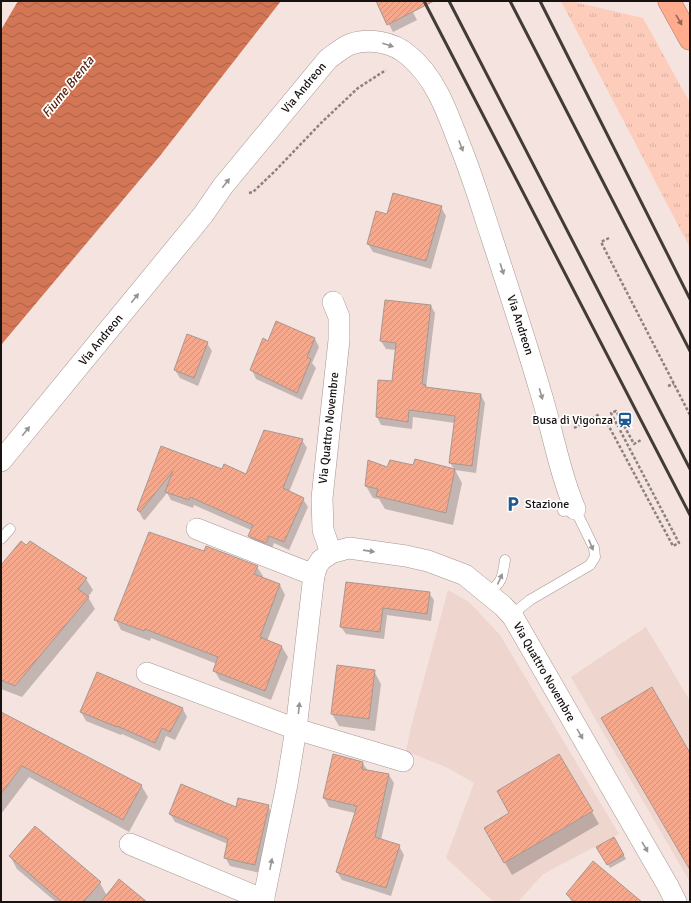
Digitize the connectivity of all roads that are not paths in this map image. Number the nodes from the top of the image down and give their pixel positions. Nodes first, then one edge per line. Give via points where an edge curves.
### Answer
1 (669, 1) edge
2 (690, 38) edge
3 (333, 302) dead end
4 (1, 461) edge
5 (569, 510) joint
6 (10, 529) dead end
7 (197, 529) dead end
8 (1, 539) edge
9 (331, 553) junction
10 (505, 560) dead end
11 (314, 575) junction
12 (488, 593) junction
13 (513, 617) junction
14 (147, 673) dead end
15 (296, 729) junction
16 (403, 761) dead end
17 (130, 844) dead end
18 (264, 901) edge
19 (676, 902) edge

1 -> 2 highway
3 - 9 street, Via Quattro Novembre via 339,317 339,340 322,498 323,530
4 -> 5 street, Via Andreon via 328,59 350,45 365,41 382,43 407,54 424,71 447,109 471,172 541,392 564,478
5 -> 13 lane via 594,548 593,561 530,600
6 - 8 lane
7 - 11 street
9 - 11 street via 317,566
9 -> 12 street, Via Quattro Novembre via 348,548 428,561 465,576
12 -> 10 lane via 502,578
15 -> 11 street
12 - 13 street, Via Quattro Novembre
13 -> 19 street, Via Quattro Novembre
14 - 15 street
15 - 16 street
18 -> 15 street
17 - 18 street

